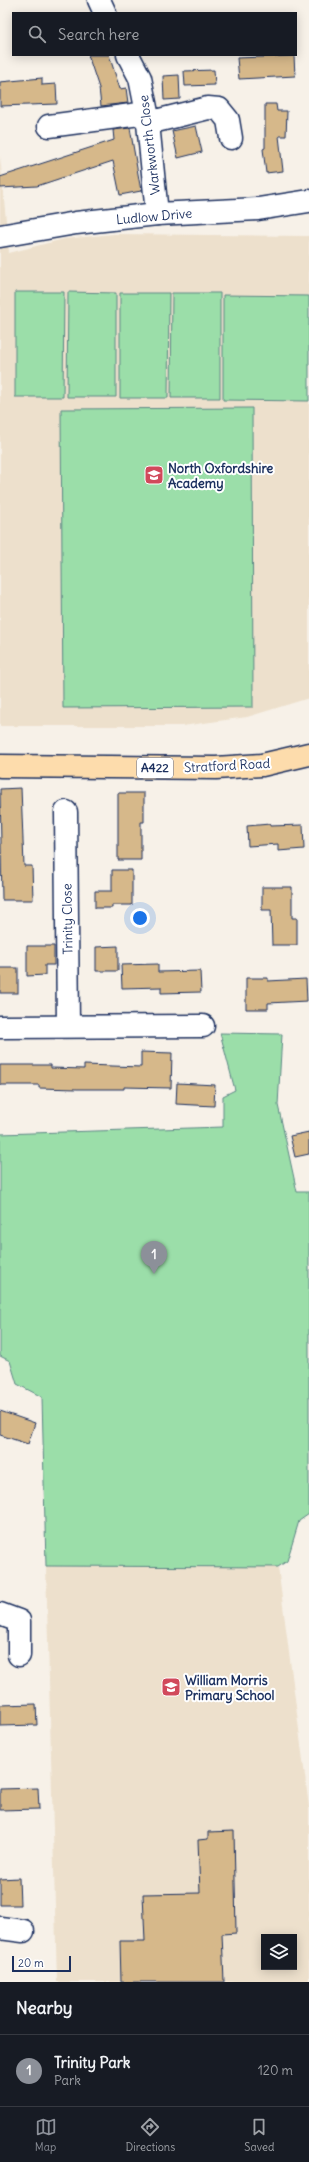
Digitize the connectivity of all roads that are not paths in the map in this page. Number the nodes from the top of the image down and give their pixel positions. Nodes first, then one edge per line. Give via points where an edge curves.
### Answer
1 (99, 0) edge
2 (105, 12) edge
3 (129, 56) edge
4 (148, 118) junction
5 (49, 126) dead end
6 (231, 138) dead end
7 (309, 201) edge
8 (157, 214) junction
9 (0, 236) edge
10 (309, 754) edge
11 (0, 766) edge
12 (66, 812) dead end
13 (68, 1026) junction
14 (203, 1026) dead end
15 (0, 1027) edge
16 (0, 1614) edge
17 (19, 1655) dead end
18 (0, 1928) edge
19 (23, 1930) dead end

1 - 2 street
3 - 4 street, Warkworth Close via 140,78
4 - 5 street
4 - 6 street via 219,108 228,120
4 - 8 street, Warkworth Close
7 - 8 street, Ludlow Drive via 258,209
8 - 9 street, Ludlow Drive via 76,223
10 - 11 main road, Stratford Road / A422 via 262,765 216,768
12 - 13 street, Trinity Close
13 - 14 street
13 - 15 street
16 - 17 street via 19,1622
18 - 19 street

